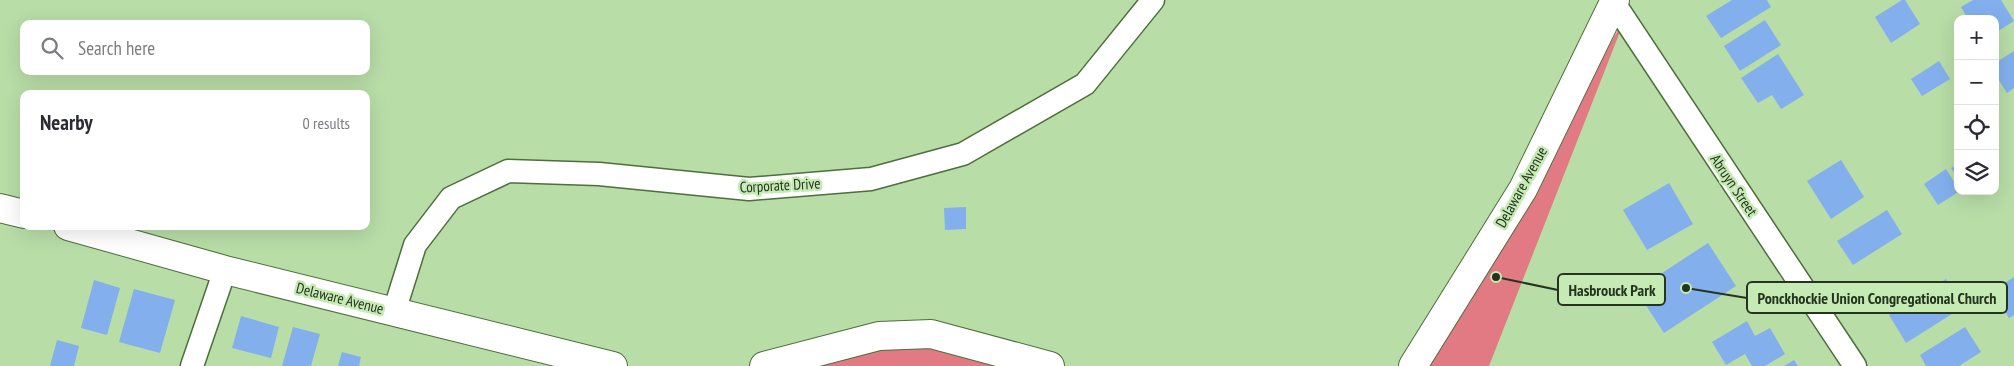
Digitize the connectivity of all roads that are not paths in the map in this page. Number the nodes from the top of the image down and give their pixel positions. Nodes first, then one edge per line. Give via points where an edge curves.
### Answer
1 (1153, 0) edge
2 (1615, 2) edge
3 (0, 208) edge
4 (20, 213) edge
5 (82, 230) edge
6 (225, 270) junction
7 (394, 312) junction
8 (192, 366) edge
9 (613, 366) edge
10 (764, 366) edge
11 (1050, 366) edge
12 (1412, 366) edge
13 (1855, 366) edge

1 - 7 street, Corporate Drive via 1085,84 963,154 871,179 749,189 599,174 508,171 451,198 415,245
2 - 12 street, Delaware Avenue via 1523,189
2 - 13 street, Abruyn Street
3 - 4 street
5 - 6 street, Delaware Avenue
6 - 7 street, Delaware Avenue
6 - 8 street
7 - 9 street, Delaware Avenue
10 - 11 street via 879,336 931,334

